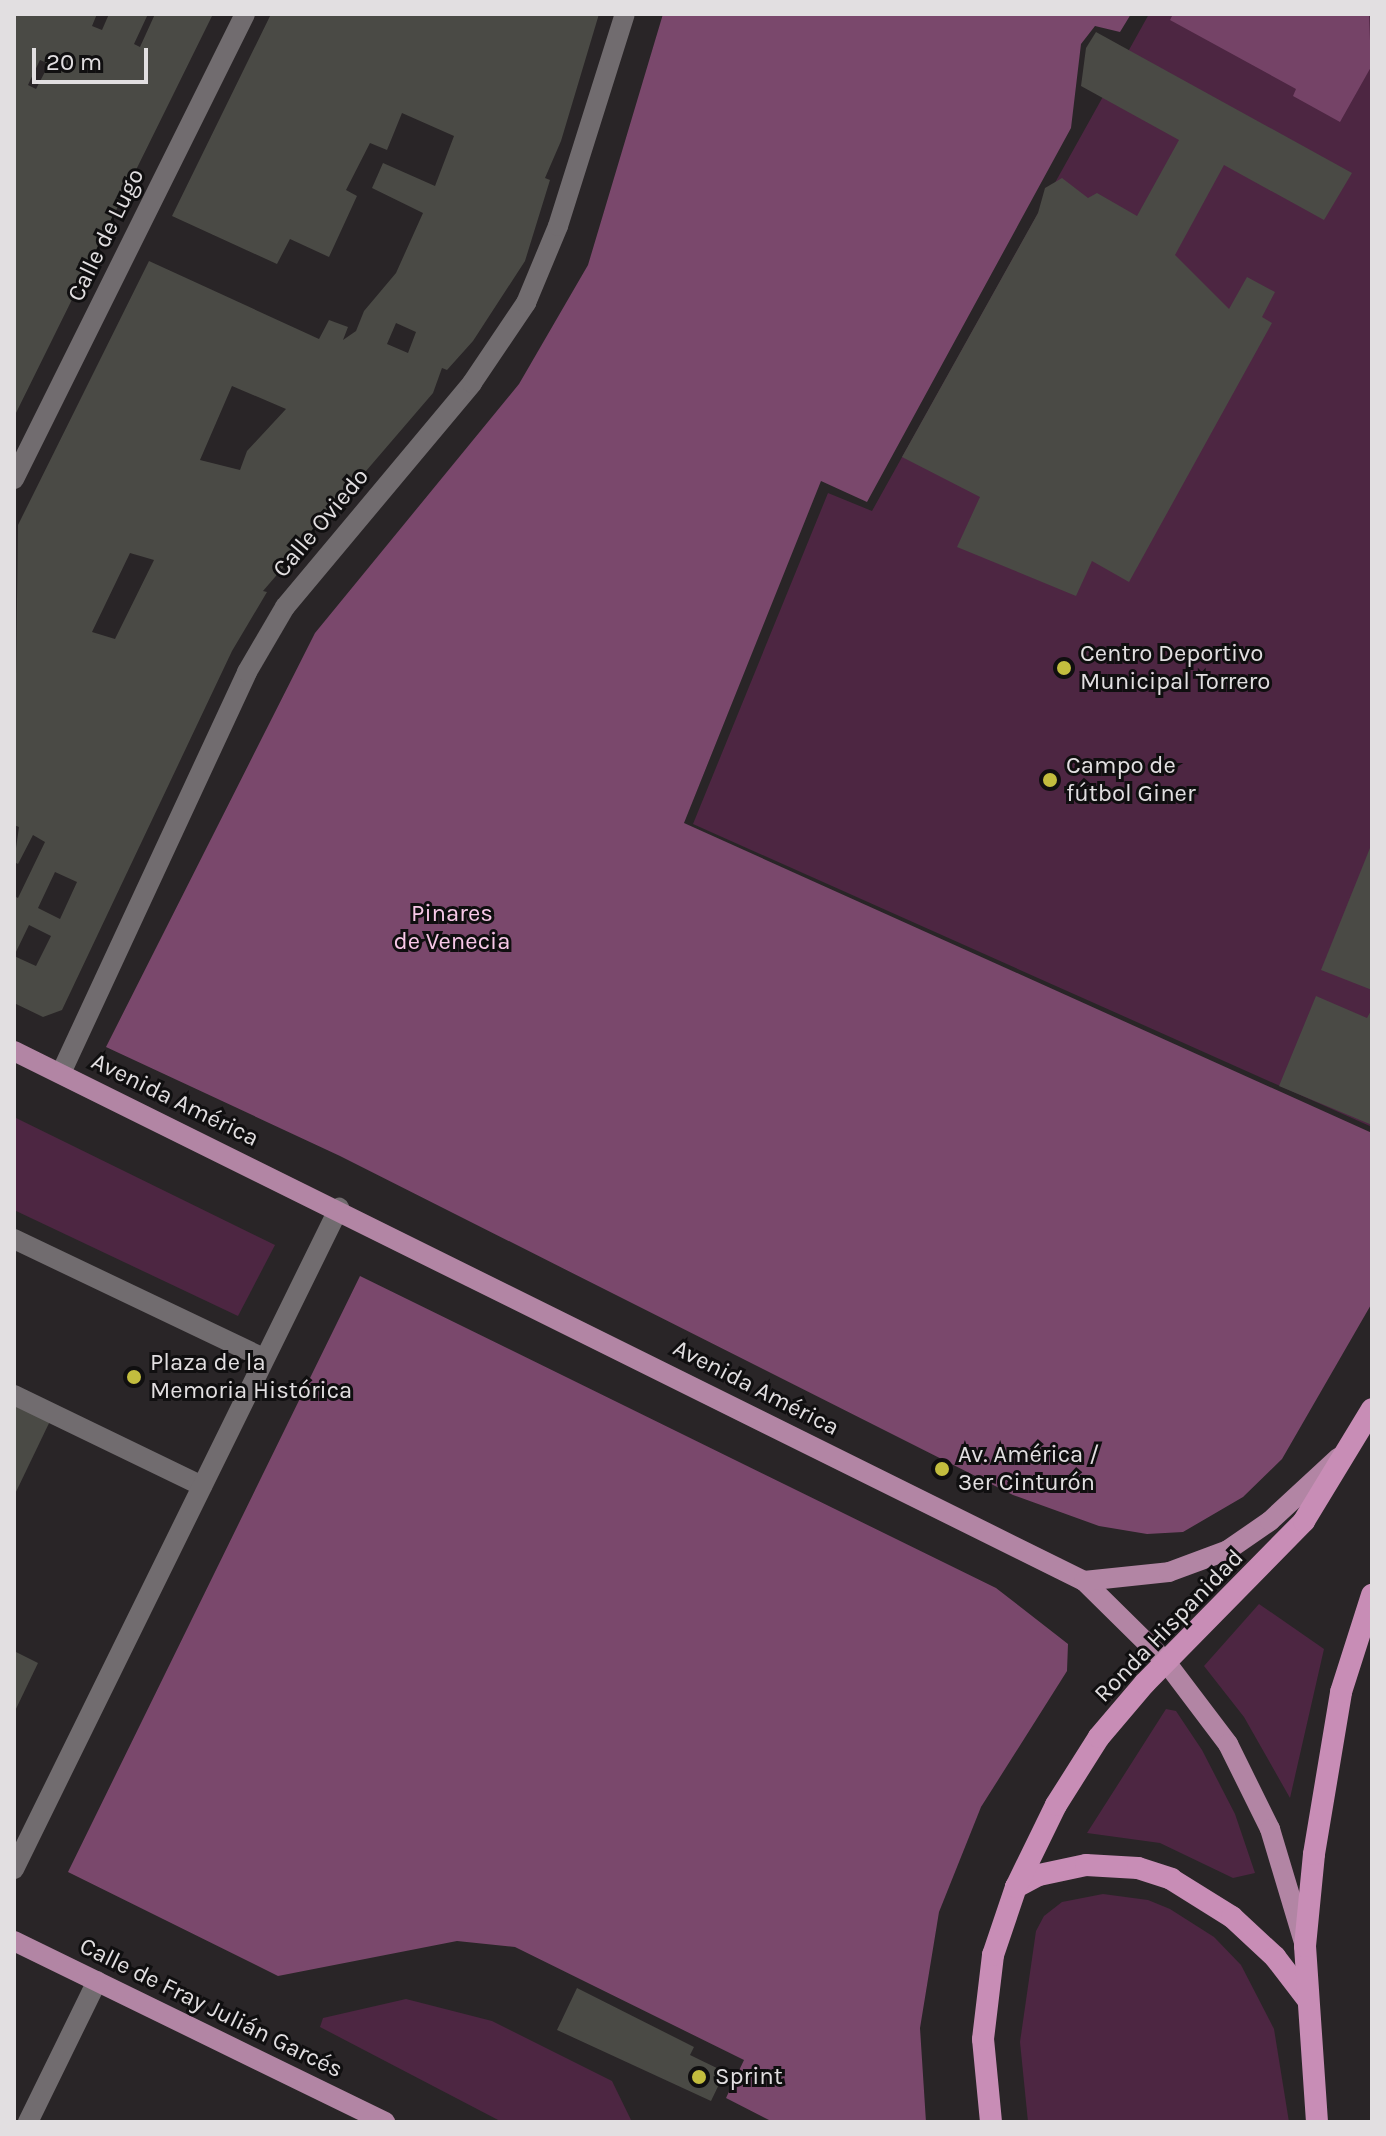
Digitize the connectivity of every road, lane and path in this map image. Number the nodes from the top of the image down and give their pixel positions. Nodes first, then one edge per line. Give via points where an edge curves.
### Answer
1 (245, 14) edge
2 (625, 14) edge
3 (14, 479) edge
4 (14, 1051) edge
5 (61, 1073) junction
6 (339, 1208) junction
7 (14, 1239) edge
8 (264, 1358) dead end
9 (14, 1395) edge
10 (1372, 1409) edge
11 (1353, 1445) junction
12 (202, 1486) junction
13 (1084, 1581) junction
14 (1372, 1595) edge
15 (1166, 1662) junction
16 (14, 1869) edge
17 (1016, 1887) junction
18 (14, 1941) edge
19 (1305, 1946) junction
20 (97, 1981) junction
21 (1309, 2001) junction
22 (28, 2122) edge
23 (385, 2122) edge
24 (991, 2122) edge
25 (1317, 2122) edge

1 - 3 street, Calle de Lugo
2 - 5 street, Calle Oviedo via 558,226 526,303 472,383 285,607 247,672
4 - 5 main road, Avenida América
5 - 6 main road, Avenida América
6 - 12 street
6 - 13 main road, Avenida América
7 - 8 street
9 - 12 street
10 - 11 highway, Ronda Hispanidad
11 - 13 main road via 1270,1521 1228,1550 1169,1572
11 - 15 highway, Ronda Hispanidad via 1304,1521
12 - 16 street
13 - 15 main road, Avenida América
14 - 19 highway via 1330,1744
15 - 17 highway, Ronda Hispanidad via 1076,1772
15 - 19 main road, Avenida América via 1212,1720 1248,1781 1278,1853
17 - 21 highway via 1039,1875 1086,1865 1138,1868 1171,1879 1232,1917 1275,1957
17 - 24 highway, Ronda Hispanidad via 993,1955 986,1999 983,2039
18 - 20 main road, Calle de Fray Julián Garcés
19 - 21 highway
20 - 22 street
20 - 23 main road, Calle de Fray Julián Garcés
21 - 25 highway

